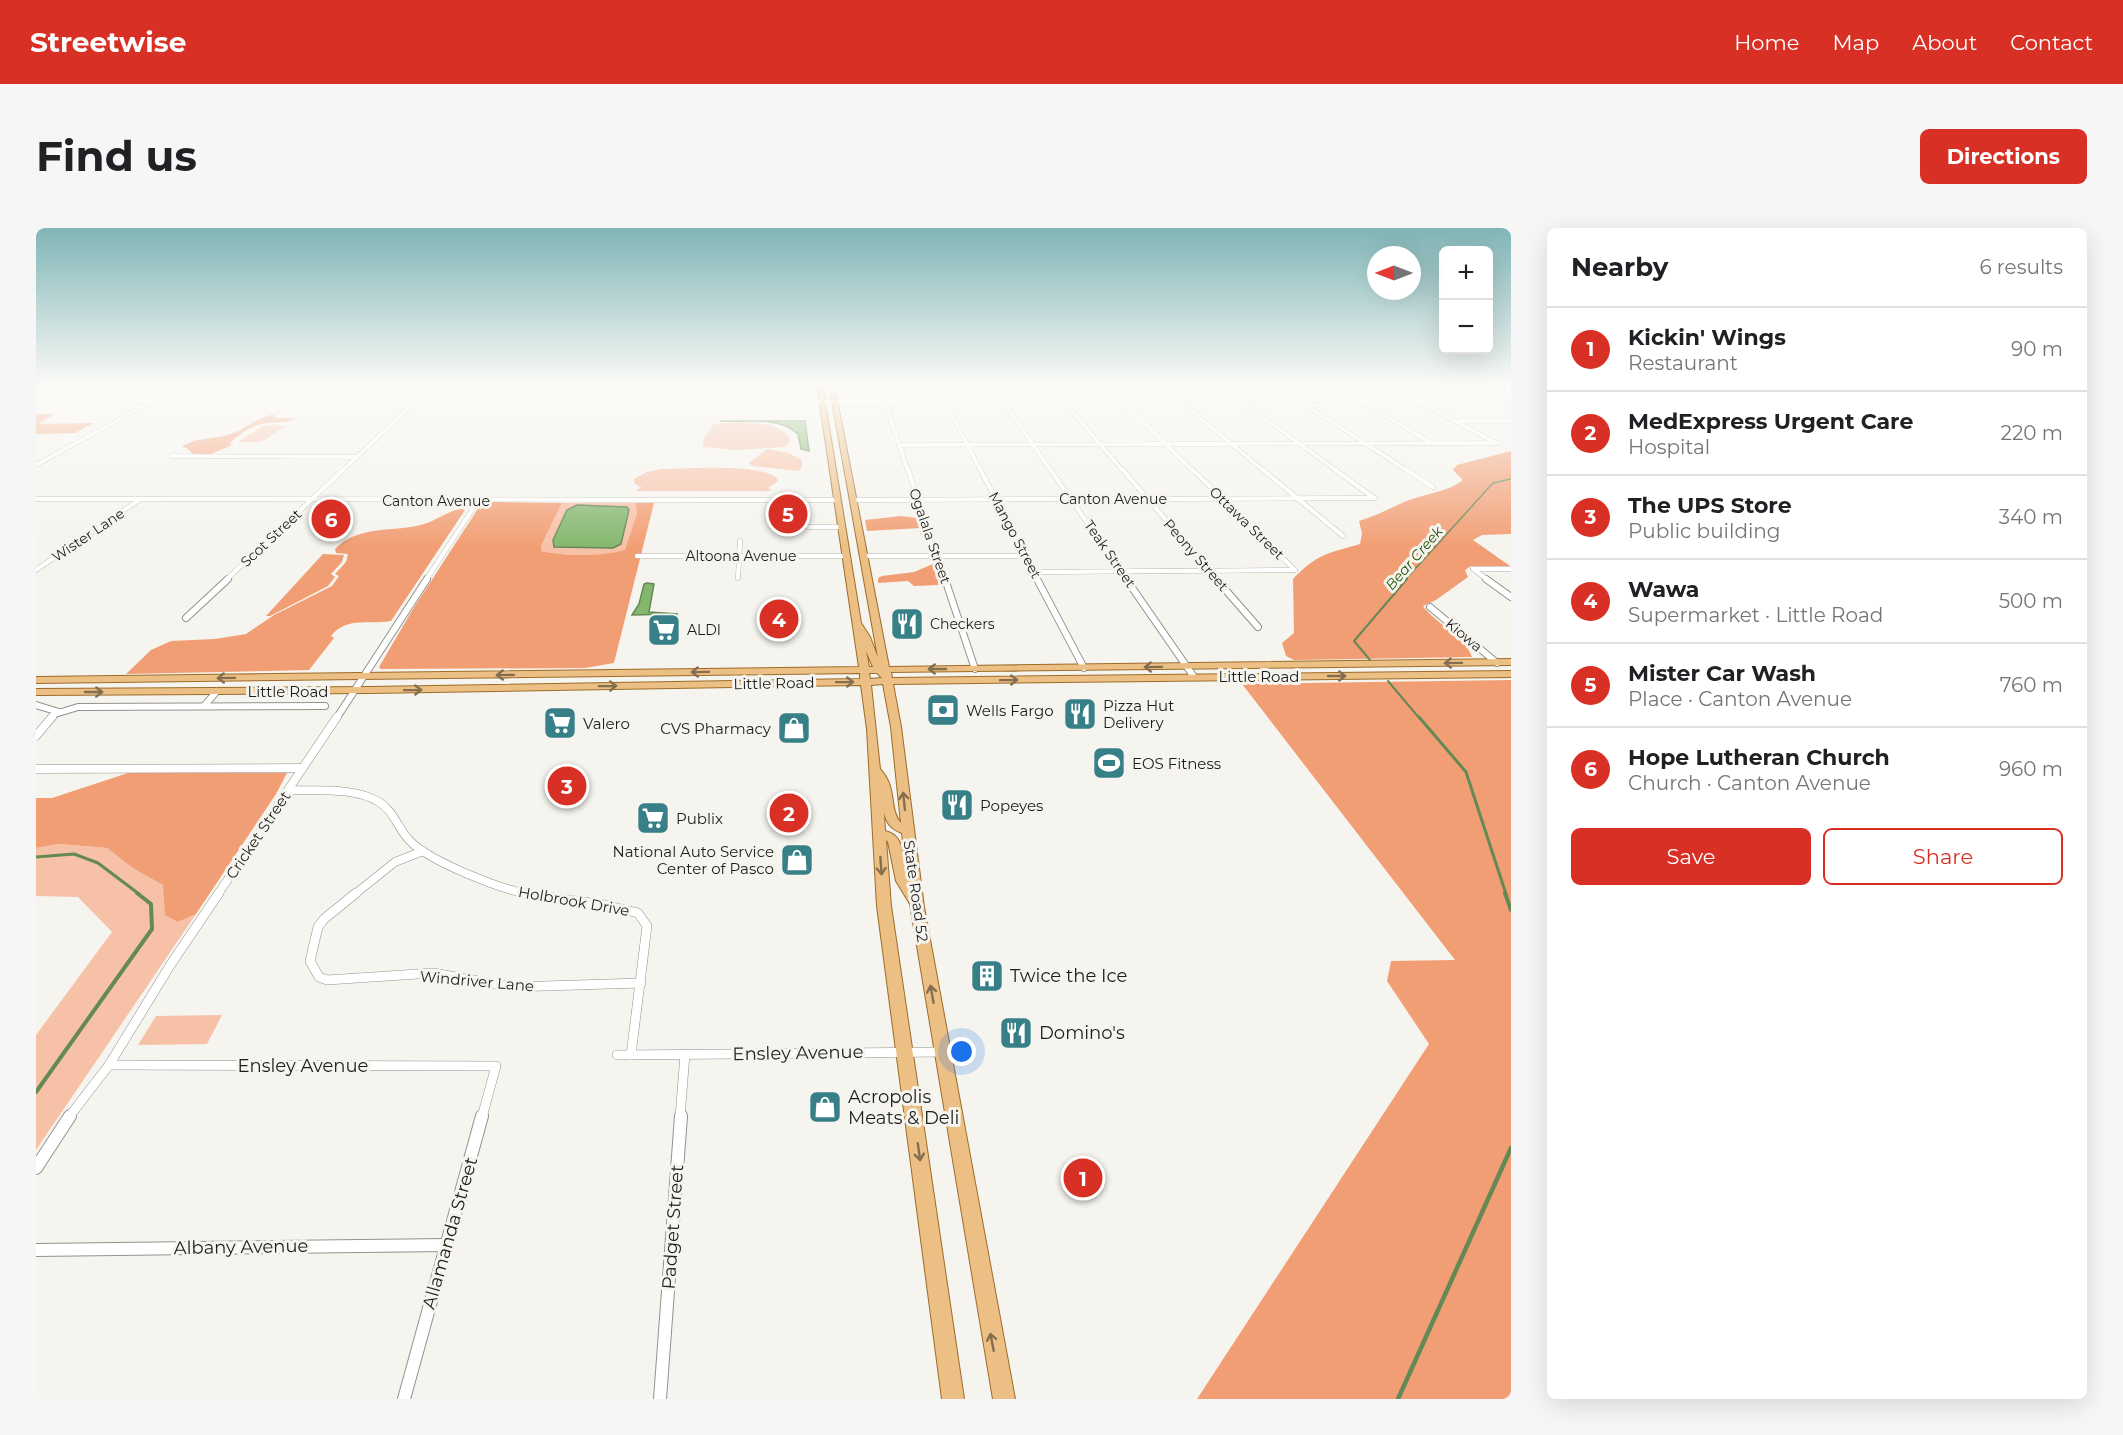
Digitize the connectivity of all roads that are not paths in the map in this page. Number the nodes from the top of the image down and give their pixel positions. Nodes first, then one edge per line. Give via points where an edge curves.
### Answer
1 (85, 439) edge
2 (376, 439) edge
3 (827, 439) edge
4 (841, 439) edge
5 (897, 439) edge
6 (965, 439) edge
7 (1030, 439) edge
8 (1096, 439) edge
9 (1162, 439) edge
10 (1226, 439) edge
11 (1293, 439) edge
12 (1358, 439) edge
13 (1423, 439) edge
14 (1489, 439) edge
15 (1167, 444) junction
16 (1233, 444) junction
17 (1300, 444) junction
18 (1366, 444) junction
19 (1432, 444) junction
20 (968, 445) junction
21 (1034, 445) junction
22 (1101, 445) junction
23 (900, 446) junction
24 (171, 456) dead end
25 (357, 457) junction
26 (36, 465) edge
27 (832, 472) junction
28 (1433, 487) dead end
29 (1222, 498) junction
30 (1298, 498) junction
31 (36, 499) edge
32 (312, 499) junction
33 (996, 499) junction
34 (1071, 499) junction
35 (1147, 499) junction
36 (140, 500) junction
37 (852, 500) junction
38 (918, 500) junction
39 (478, 501) junction
40 (837, 501) junction
41 (808, 527) dead end
42 (841, 527) junction
43 (859, 534) junction
44 (1343, 536) dead end
45 (740, 541) dead end
46 (862, 552) junction
47 (637, 556) dead end
48 (739, 556) junction
49 (845, 556) junction
50 (937, 556) junction
51 (1026, 556) junction
52 (1511, 569) edge
53 (36, 570) edge
54 (1121, 571) junction
55 (1209, 571) junction
56 (1034, 572) junction
57 (738, 578) dead end
58 (869, 587) junction
59 (1511, 597) edge
60 (1430, 607) dead end
61 (186, 618) dead end
62 (856, 622) junction
63 (1257, 627) dead end
64 (1511, 662) edge
65 (1497, 663) junction
66 (1188, 667) junction
67 (1084, 668) junction
68 (975, 669) junction
69 (884, 673) junction
70 (1511, 674) edge
71 (865, 675) junction
72 (363, 676) junction
73 (1194, 676) junction
74 (36, 680) edge
75 (355, 690) junction
76 (217, 691) junction
77 (36, 692) edge
78 (36, 705) edge
79 (204, 706) junction
80 (325, 706) dead end
81 (59, 712) junction
82 (36, 736) edge
83 (303, 768) junction
84 (36, 769) edge
85 (874, 770) junction
86 (289, 790) junction
87 (908, 831) junction
88 (879, 834) junction
89 (423, 851) junction
90 (916, 902) junction
91 (641, 983) junction
92 (906, 1052) junction
93 (943, 1052) junction
94 (685, 1054) junction
95 (617, 1055) dead end
96 (631, 1055) junction
97 (109, 1065) junction
98 (496, 1066) joint
99 (36, 1168) edge
100 (447, 1245) junction
101 (36, 1250) edge
102 (404, 1399) edge
103 (660, 1399) edge
104 (953, 1399) edge
105 (1004, 1399) edge

1 - 26 street
2 - 25 street, Scot Street
3 - 27 main road, State Road 52
4 - 37 main road, State Road 52
5 - 23 street, Ogalala Street
6 - 20 street, Mango Street
7 - 21 street, Teak Street
8 - 22 street, Peony Street
9 - 15 street, Ottawa Street
10 - 16 street
11 - 17 street
12 - 18 street
13 - 19 street
14 - 19 street via 1498,443
15 - 16 street
15 - 22 street
15 - 29 street, Ottawa Street
16 - 17 street
16 - 30 street
17 - 18 street
17 - 30 street, Canton Avenue via 1375,498
18 - 19 street
18 - 28 street
20 - 21 street
20 - 23 street
20 - 33 street, Mango Street
21 - 22 street
21 - 34 street, Teak Street
22 - 35 street, Peony Street
23 - 38 street, Ogalala Street
24 - 25 street
25 - 32 street, Scot Street
27 - 37 main road via 839,476 844,495
27 - 40 main road, State Road 52
29 - 30 street, Canton Avenue
29 - 35 street, Canton Avenue
29 - 55 street, Ottawa Street via 1295,570
30 - 44 street
31 - 36 street, Canton Avenue
32 - 36 street, Canton Avenue
32 - 39 street, Canton Avenue
32 - 61 street, Scot Street
33 - 34 street, Canton Avenue
33 - 38 street, Canton Avenue
33 - 51 street, Mango Street
34 - 35 street, Canton Avenue
34 - 54 street, Teak Street
35 - 55 street, Peony Street
36 - 53 street, Wister Lane
37 - 38 street, Canton Avenue
37 - 43 main road, State Road 52
38 - 50 street, Ogalala Street
39 - 40 street, Canton Avenue
39 - 72 street, Cricket Street
40 - 42 main road, State Road 52
40 - 43 main road via 844,503
41 - 42 street
42 - 49 main road, State Road 52
43 - 46 main road, State Road 52
45 - 48 street
46 - 49 main road
46 - 50 street
46 - 58 main road, State Road 52
47 - 48 street, Altoona Avenue
48 - 49 street, Altoona Avenue
48 - 57 street
49 - 58 main road via 856,562
49 - 62 main road, State Road 52
50 - 51 street
50 - 68 street, Ogalala Street
51 - 56 street, Mango Street
52 - 59 street via 1473,569
54 - 55 street
54 - 56 street
54 - 66 street, Teak Street
55 - 63 street, Peony Street
56 - 67 street, Mango Street
58 - 69 main road, State Road 52
60 - 65 street, Kiowa
62 - 69 main road via 866,636 872,661
62 - 71 main road, State Road 52
64 - 65 main road, Little Road
65 -> 66 main road, Little Road
66 -> 67 main road, Little Road
66 - 73 street, Teak Street
67 - 68 main road, Little Road
68 -> 69 main road, Little Road
69 - 71 main road, Little Road
69 - 71 main road, Little Road
69 -> 73 main road, Little Road
87 -> 69 main road, State Road 52 via 896,727
73 -> 70 main road, Little Road
71 -> 72 main road, Little Road
75 -> 71 main road, Little Road
71 - 85 main road, State Road 52
72 -> 74 main road, Little Road
72 - 75 street, Cricket Street
75 - 76 main road, Little Road
75 - 83 street, Cricket Street
77 -> 76 main road, Little Road
76 - 79 street
78 - 81 street
79 - 80 street
79 - 81 street via 78,707
81 - 82 street
83 - 84 street
83 - 86 street, Cricket Street
85 - 87 main road via 886,782 891,821 898,830
85 - 88 main road, State Road 52
86 - 89 street, Holbrook Drive via 371,798 389,810
86 - 97 street, Cricket Street via 171,964
87 - 90 main road, State Road 52
88 - 90 main road via 894,840 902,882
88 -> 92 main road, State Road 52 via 884,906
89 - 91 street, Holbrook Drive via 532,897 638,912 647,926
89 - 91 street, Windriver Lane via 395,862 324,919 318,927 310,961 319,977 343,980 433,973 512,987
93 -> 90 main road, State Road 52
91 - 96 street, Holbrook Drive
92 - 93 street, Ensley Avenue
92 - 94 street, Ensley Avenue
92 -> 104 main road, State Road 52
105 -> 93 main road, State Road 52
94 - 96 street, Ensley Avenue
94 - 103 street, Padget Street
95 - 96 street, Ensley Avenue
97 - 98 street, Ensley Avenue
97 - 99 street, Cricket Street
98 - 100 street, Allamanda Street
100 - 101 street, Albany Avenue
100 - 102 street, Allamanda Street

